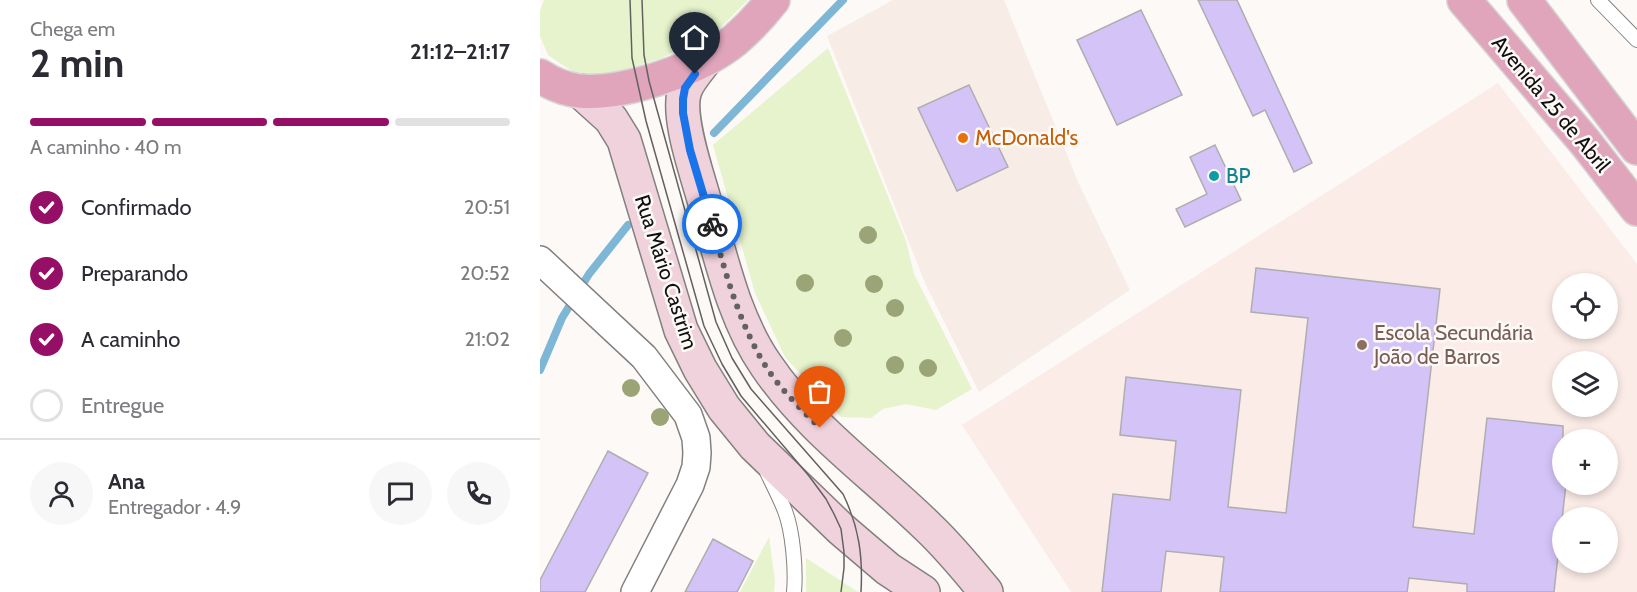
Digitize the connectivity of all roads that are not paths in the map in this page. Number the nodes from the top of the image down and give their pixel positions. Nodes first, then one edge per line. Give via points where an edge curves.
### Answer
1 (773, 0) edge
2 (1464, 0) edge
3 (1524, 0) edge
4 (1598, 0) edge
5 (1637, 40) edge
6 (705, 60) junction
7 (540, 76) edge
8 (580, 91) junction
9 (1637, 148) edge
10 (1637, 209) edge
11 (540, 260) edge
12 (755, 446) junction
13 (635, 592) edge
14 (794, 592) edge
15 (923, 592) edge
16 (986, 592) edge

1 - 6 main road via 734,40
2 - 10 main road, Avenida 25 de Abril
3 - 9 main road, Avenida 25 de Abril
4 - 5 lane
6 - 8 main road via 638,84
6 - 16 street via 685,88 683,99 690,150 728,282 764,364 791,399 929,527
7 - 8 main road
8 - 12 street, Rua Mário Castrim via 612,119 624,140 681,330 724,408
11 - 13 street via 644,357 688,416 696,438 696,467 690,485
12 - 14 lane via 790,526
12 - 15 street, Rua Mário Castrim via 841,529 888,569

